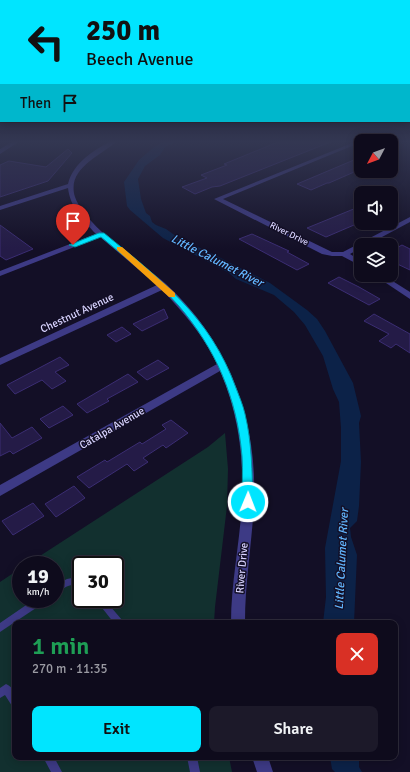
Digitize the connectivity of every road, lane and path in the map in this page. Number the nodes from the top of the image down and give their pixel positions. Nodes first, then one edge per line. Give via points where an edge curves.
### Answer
1 (74, 177) edge
2 (272, 177) edge
3 (71, 185) junction
4 (0, 208) edge
5 (410, 219) edge
6 (102, 234) junction
7 (344, 254) junction
8 (354, 260) edge
9 (0, 274) edge
10 (389, 282) edge
11 (164, 286) junction
12 (410, 296) edge
13 (0, 362) edge
14 (223, 365) junction
15 (0, 491) edge
16 (29, 608) edge
17 (106, 608) edge
18 (116, 620) edge
19 (238, 620) edge
20 (0, 628) edge
21 (0, 693) edge
22 (12, 698) edge
23 (50, 760) edge
24 (193, 760) edge
25 (261, 760) edge
26 (57, 772) edge
27 (195, 772) edge
28 (265, 772) edge

1 - 3 street
2 - 7 street, River Drive via 217,199 326,252
3 - 4 street
3 - 6 street, River Drive via 74,205
5 - 7 street
6 - 9 street
6 - 11 street, River Drive
7 - 8 street, River Drive
10 - 12 street
11 - 13 street, Chestnut Avenue
11 - 14 street, River Drive via 196,322
14 - 15 street, Catalpa Avenue
14 - 19 street, River Drive via 240,413 248,477
16 - 20 lane
17 - 18 lane
21 - 22 lane via 6,689
23 - 26 lane
24 - 27 lane
25 - 28 street

